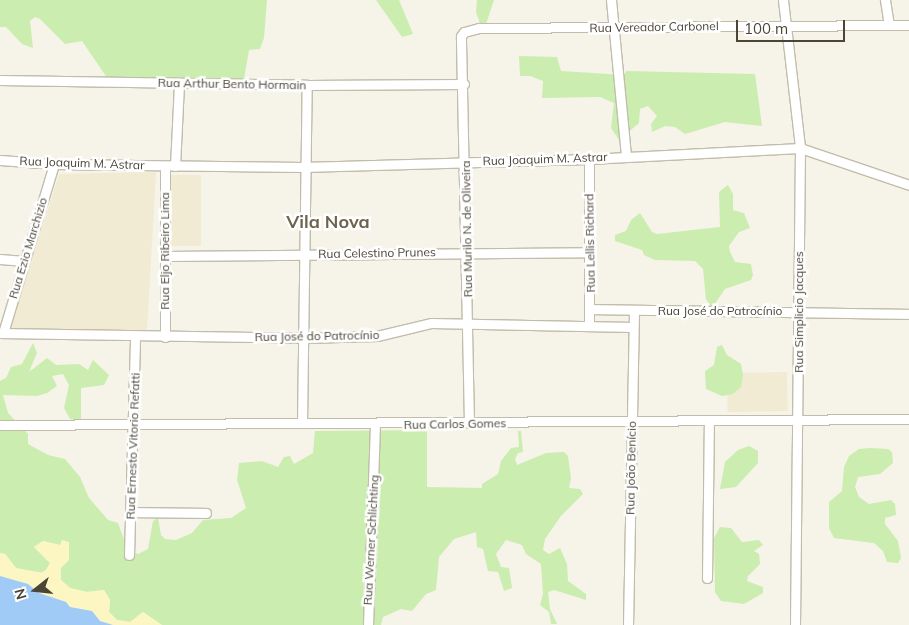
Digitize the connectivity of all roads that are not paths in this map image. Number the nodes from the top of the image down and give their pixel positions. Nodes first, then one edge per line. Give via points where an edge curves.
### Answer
1 (611, 0) edge
2 (783, 0) edge
3 (885, 0) edge
4 (889, 24) junction
5 (788, 25) junction
6 (909, 25) edge
7 (616, 27) junction
8 (461, 36) joint
9 (0, 80) edge
10 (179, 83) junction
11 (464, 84) junction
12 (307, 85) junction
13 (800, 148) junction
14 (626, 156) junction
15 (589, 159) junction
16 (0, 160) edge
17 (466, 162) junction
18 (54, 164) junction
19 (170, 166) junction
20 (304, 167) junction
21 (909, 185) edge
22 (467, 252) junction
23 (589, 252) junction
24 (302, 254) junction
25 (165, 256) junction
26 (0, 260) edge
27 (24, 261) junction
28 (591, 309) junction
29 (634, 310) junction
30 (798, 311) junction
31 (909, 314) edge
32 (468, 323) junction
33 (589, 326) junction
34 (633, 327) junction
35 (1, 333) edge
36 (165, 337) junction
37 (135, 338) junction
38 (303, 338) junction
39 (909, 418) edge
40 (798, 419) junction
41 (632, 421) junction
42 (709, 421) junction
43 (134, 423) junction
44 (302, 423) junction
45 (469, 423) junction
46 (375, 424) junction
47 (0, 425) edge
48 (131, 512) junction
49 (206, 513) dead end
50 (129, 555) dead end
51 (707, 578) dead end
52 (368, 625) edge
53 (628, 625) edge
54 (795, 625) edge

1 - 7 street
2 - 5 street, Rua Simplicio Jacques
3 - 4 street
4 - 5 street, Rua Vereador Carbonel
4 - 6 street, Rua Vereador Carbonel
5 - 7 street, Rua Vereador Carbonel
5 - 13 street, Rua Simplicio Jacques
7 - 8 street, Rua Vereador Carbonel via 479,28 468,29
7 - 14 street
8 - 11 street, Rua Murilo N. de Oliveira
9 - 10 street, Rua Arthur Bento Hormain
10 - 12 street, Rua Arthur Bento Hormain
10 - 19 street, Rua Eljo Ribeiro Lima
11 - 12 street, Rua Arthur Bento Hormain
11 - 17 street, Rua Murilo N. de Oliveira
12 - 20 street
13 - 14 street, Rua Joaquim M. Astrar
13 - 21 street, Rua Joaquim M. Astrar
13 - 30 street, Rua Simplicio Jacques
14 - 15 street, Rua Joaquim M. Astrar
15 - 17 street, Rua Joaquim M. Astrar
15 - 23 street, Rua Lellis Richard
16 - 18 street, Rua Joaquim M. Astrar
17 - 20 street, Rua Joaquim M. Astrar
17 - 22 street, Rua Murilo N. de Oliveira
18 - 19 street, Rua Joaquim M. Astrar
18 - 27 street, Rua Ezio Marchizio
19 - 20 street, Rua Joaquim M. Astrar
19 - 25 street, Rua Eljo Ribeiro Lima
20 - 24 street
22 - 23 street, Rua Celestino Prunes
22 - 24 street, Rua Celestino Prunes
22 - 32 street, Rua Murilo N. de Oliveira
23 - 28 street, Rua Lellis Richard
24 - 25 street, Rua Celestino Prunes
24 - 38 street
25 - 36 street, Rua Eljo Ribeiro Lima
26 - 27 street
27 - 35 street, Rua Ezio Marchizio
28 - 29 street, Rua José do Patrocínio
28 - 33 street, Rua Lellis Richard
29 - 30 street, Rua José do Patrocínio
29 - 34 street, Rua João Benício
30 - 31 street, Rua José do Patrocínio
30 - 40 street, Rua Simplicio Jacques
32 - 33 street, Rua José do Patrocínio
32 - 38 street, Rua José do Patrocínio via 431,323 377,336
32 - 45 street, Rua Murilo N. de Oliveira
33 - 34 street, Rua José do Patrocínio
34 - 41 street, Rua João Benício
35 - 37 street, Rua José do Patrocínio
36 - 37 street, Rua José do Patrocínio
36 - 38 street, Rua José do Patrocínio
37 - 43 street, Rua Ernesto Vitorio Refatti
38 - 44 street
39 - 40 street, Rua Carlos Gomes
40 - 42 street, Rua Carlos Gomes
40 - 54 street, Rua Simplicio Jacques
41 - 42 street, Rua Carlos Gomes
41 - 45 street, Rua Carlos Gomes
41 - 53 street, Rua João Benício
42 - 51 street
43 - 44 street, Rua Carlos Gomes
43 - 47 street, Rua Carlos Gomes
43 - 48 street, Rua Ernesto Vitorio Refatti
44 - 46 street, Rua Carlos Gomes
45 - 46 street, Rua Carlos Gomes
46 - 52 street, Rua Werner Schlichting via 373,530 366,604
48 - 49 street
48 - 50 street, Rua Ernesto Vitorio Refatti

